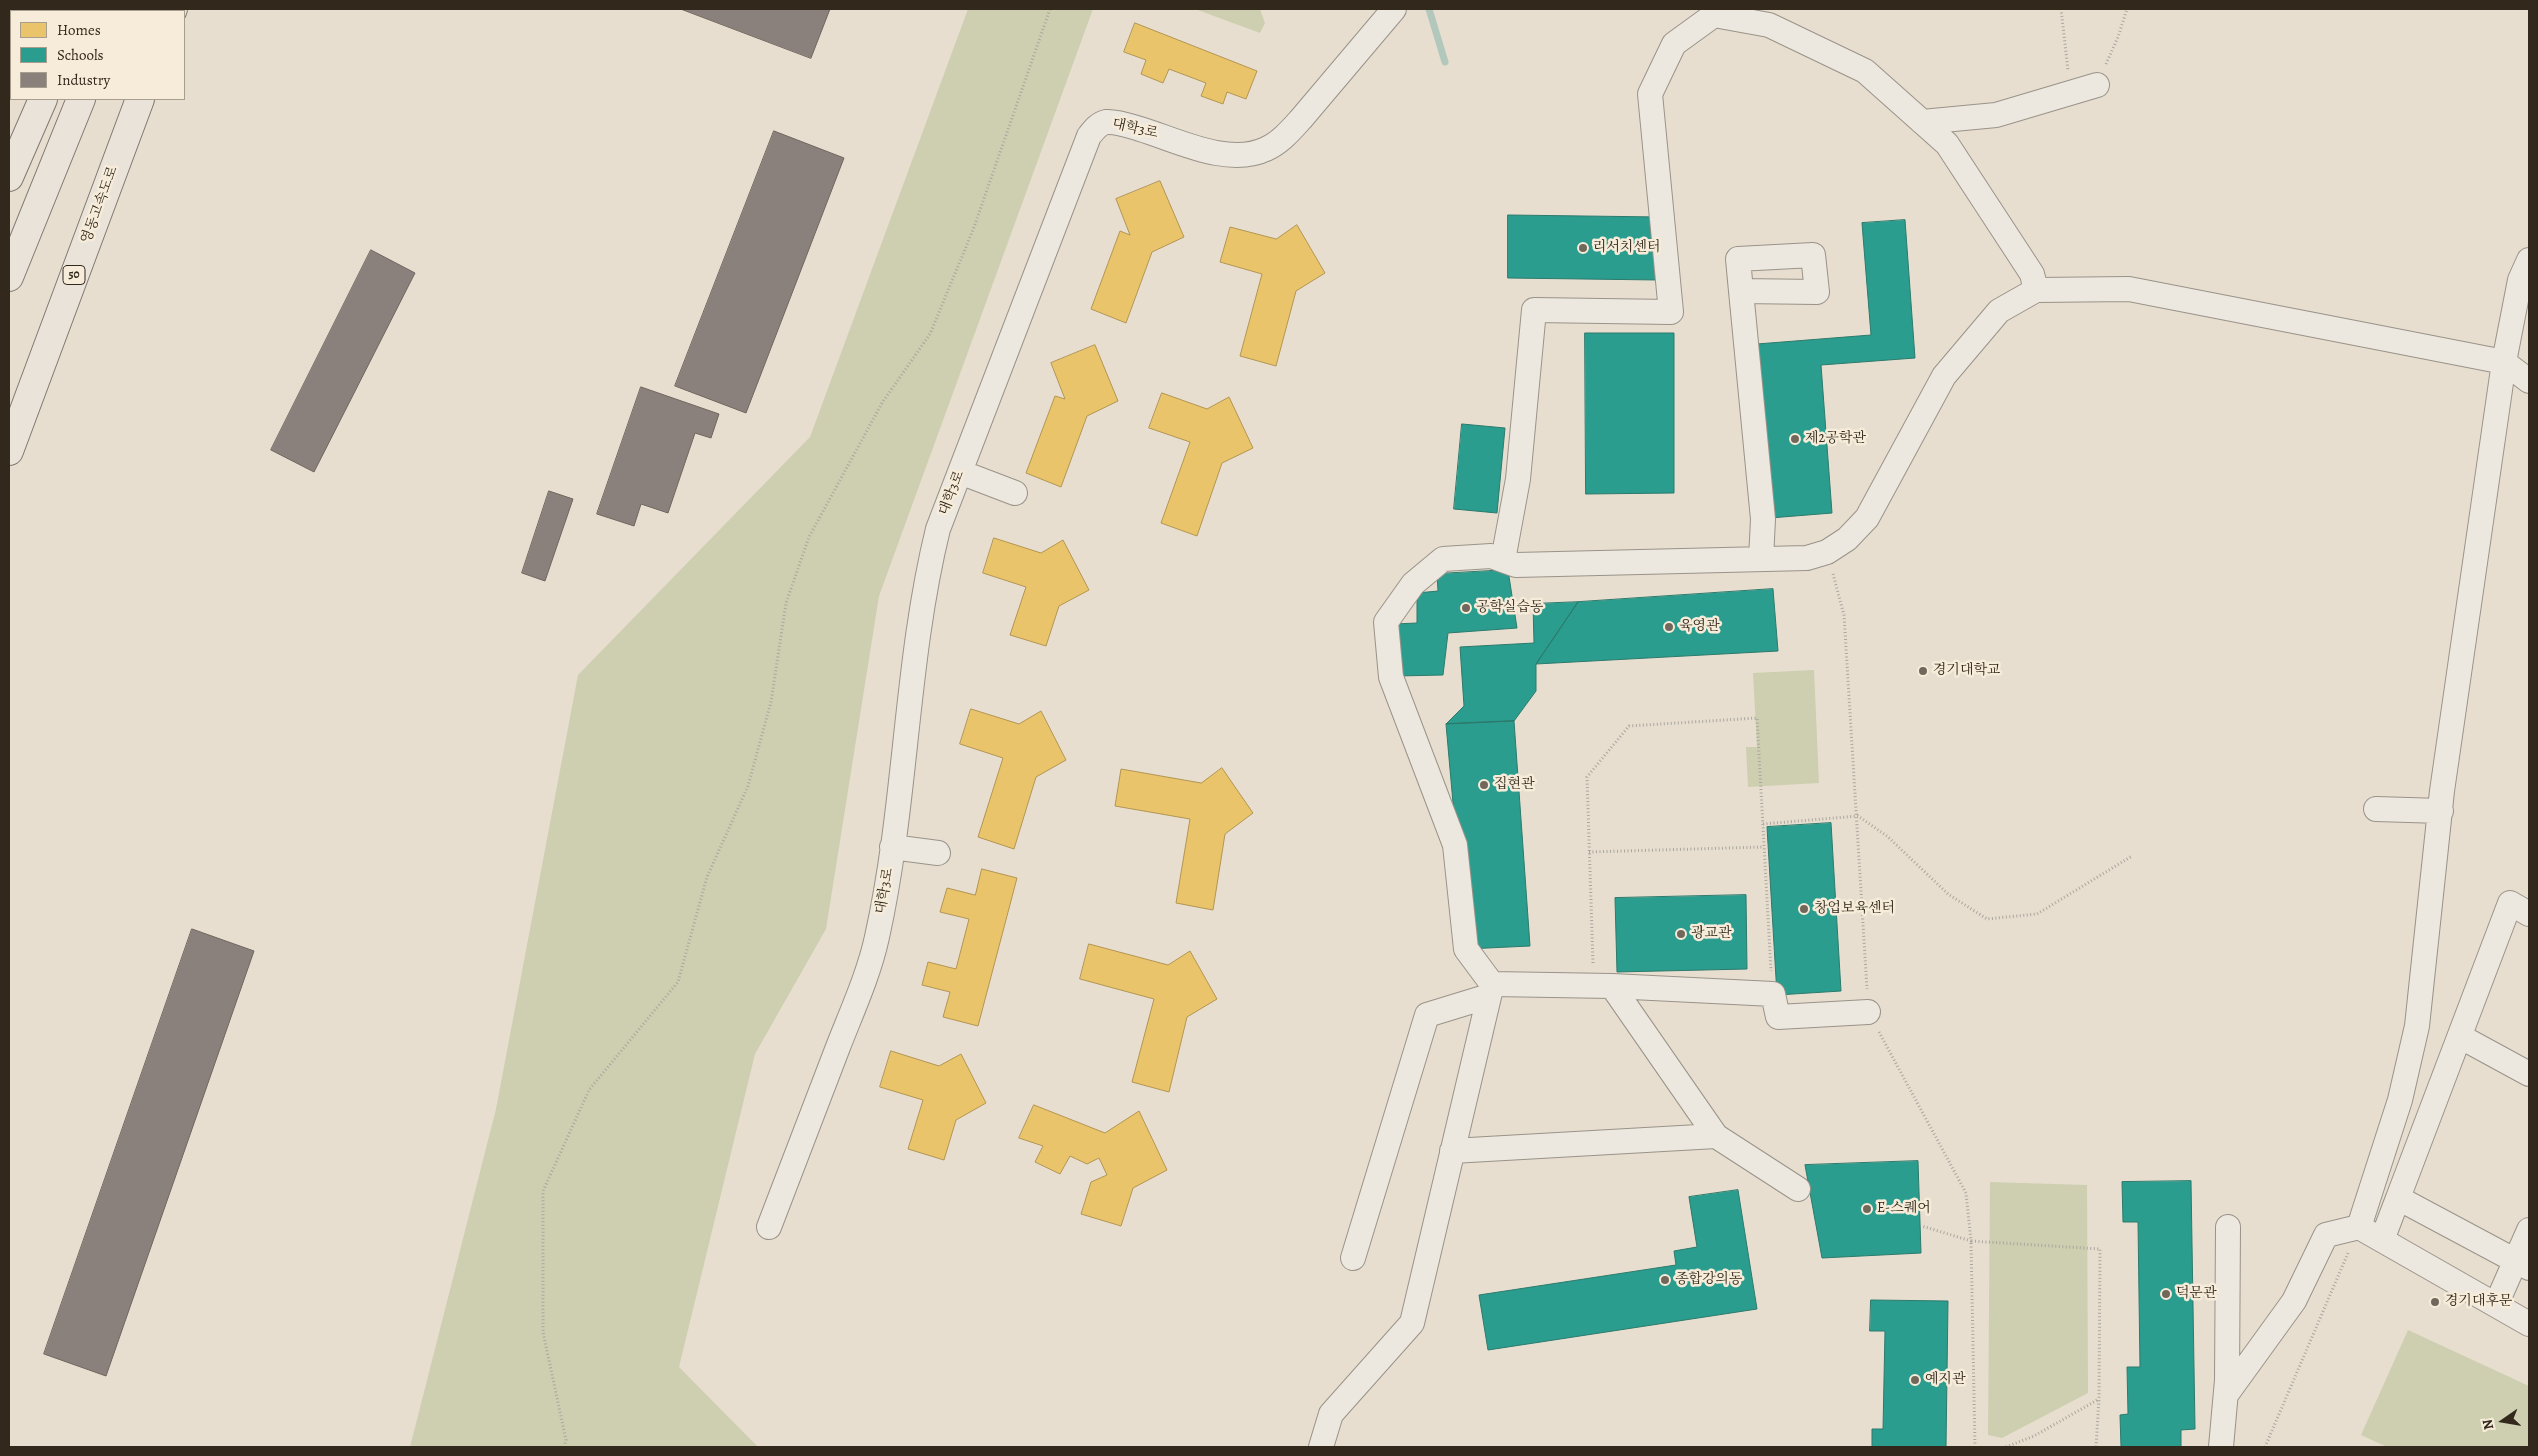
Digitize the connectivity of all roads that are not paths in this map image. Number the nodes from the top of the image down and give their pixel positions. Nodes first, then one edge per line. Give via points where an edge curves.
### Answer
1 (1394, 9) edge
2 (2097, 86) road end
3 (43, 100) edge
4 (81, 100) edge
5 (140, 100) edge
6 (1922, 122) junction
7 (9, 177) edge
8 (2529, 260) edge
9 (9, 277) edge
10 (2036, 290) junction
11 (1741, 291) dead end
12 (2504, 362) junction
13 (2529, 381) edge
14 (9, 451) edge
15 (960, 472) junction
16 (1015, 493) dead end
17 (1761, 558) junction
18 (1502, 560) junction
19 (2376, 809) dead end
20 (2440, 810) junction
21 (892, 847) junction
22 (938, 853) dead end
23 (2529, 914) edge
24 (1603, 986) junction
25 (1491, 990) junction
26 (1868, 1012) road end
27 (2461, 1037) junction
28 (2529, 1074) edge
29 (1716, 1136) junction
30 (1452, 1151) junction
31 (1798, 1189) dead end
32 (2398, 1198) junction
33 (769, 1227) dead end
34 (2228, 1227) dead end
35 (2359, 1227) junction
36 (2529, 1230) edge
37 (2382, 1240) junction
38 (1353, 1258) dead end
39 (2522, 1264) edge
40 (2496, 1305) junction
41 (2529, 1324) edge
42 (2226, 1395) junction
43 (1321, 1447) edge
44 (2221, 1447) edge

1 - 15 street, 대학3로 via 1286,135 1267,149 1246,155 1223,154 1126,124 1107,122 1097,126 1088,136 1075,168
2 - 6 street via 1996,115
3 - 7 highway
4 - 9 highway
5 - 14 highway, 영동고속도로 / 50
6 - 10 street via 1947,144 2032,274
6 - 18 street via 1865,71 1769,25 1714,15 1674,44 1650,94 1671,312 1534,310 1518,479
8 - 12 street via 2520,280
10 - 12 street via 2129,289
10 - 17 street via 1999,311 1944,376 1867,518 1847,539 1828,552 1807,558
11 - 17 street via 1763,519
12 - 13 street
12 - 20 street
15 - 16 street
15 - 21 street, 대학3로 via 929,563
17 - 18 street via 1516,565
18 - 25 street via 1491,556 1443,559 1413,584 1386,622 1391,678 1455,845 1466,949
19 - 20 street
20 - 35 street via 2418,1026 2400,1100
21 - 22 street
21 - 33 street, 대학3로 via 877,938
23 - 27 street via 2510,904
24 - 25 street
24 - 26 street via 1773,994 1778,1017
24 - 29 street
25 - 30 street
25 - 38 street via 1427,1015
27 - 28 street
27 - 32 street
29 - 30 street
29 - 31 street
30 - 43 street via 1412,1323 1331,1414
32 - 37 street
32 - 39 street
34 - 42 street
35 - 37 street
35 - 42 street via 2326,1236 2294,1302
36 - 39 street
37 - 40 street
39 - 40 street
40 - 41 street
42 - 44 street

